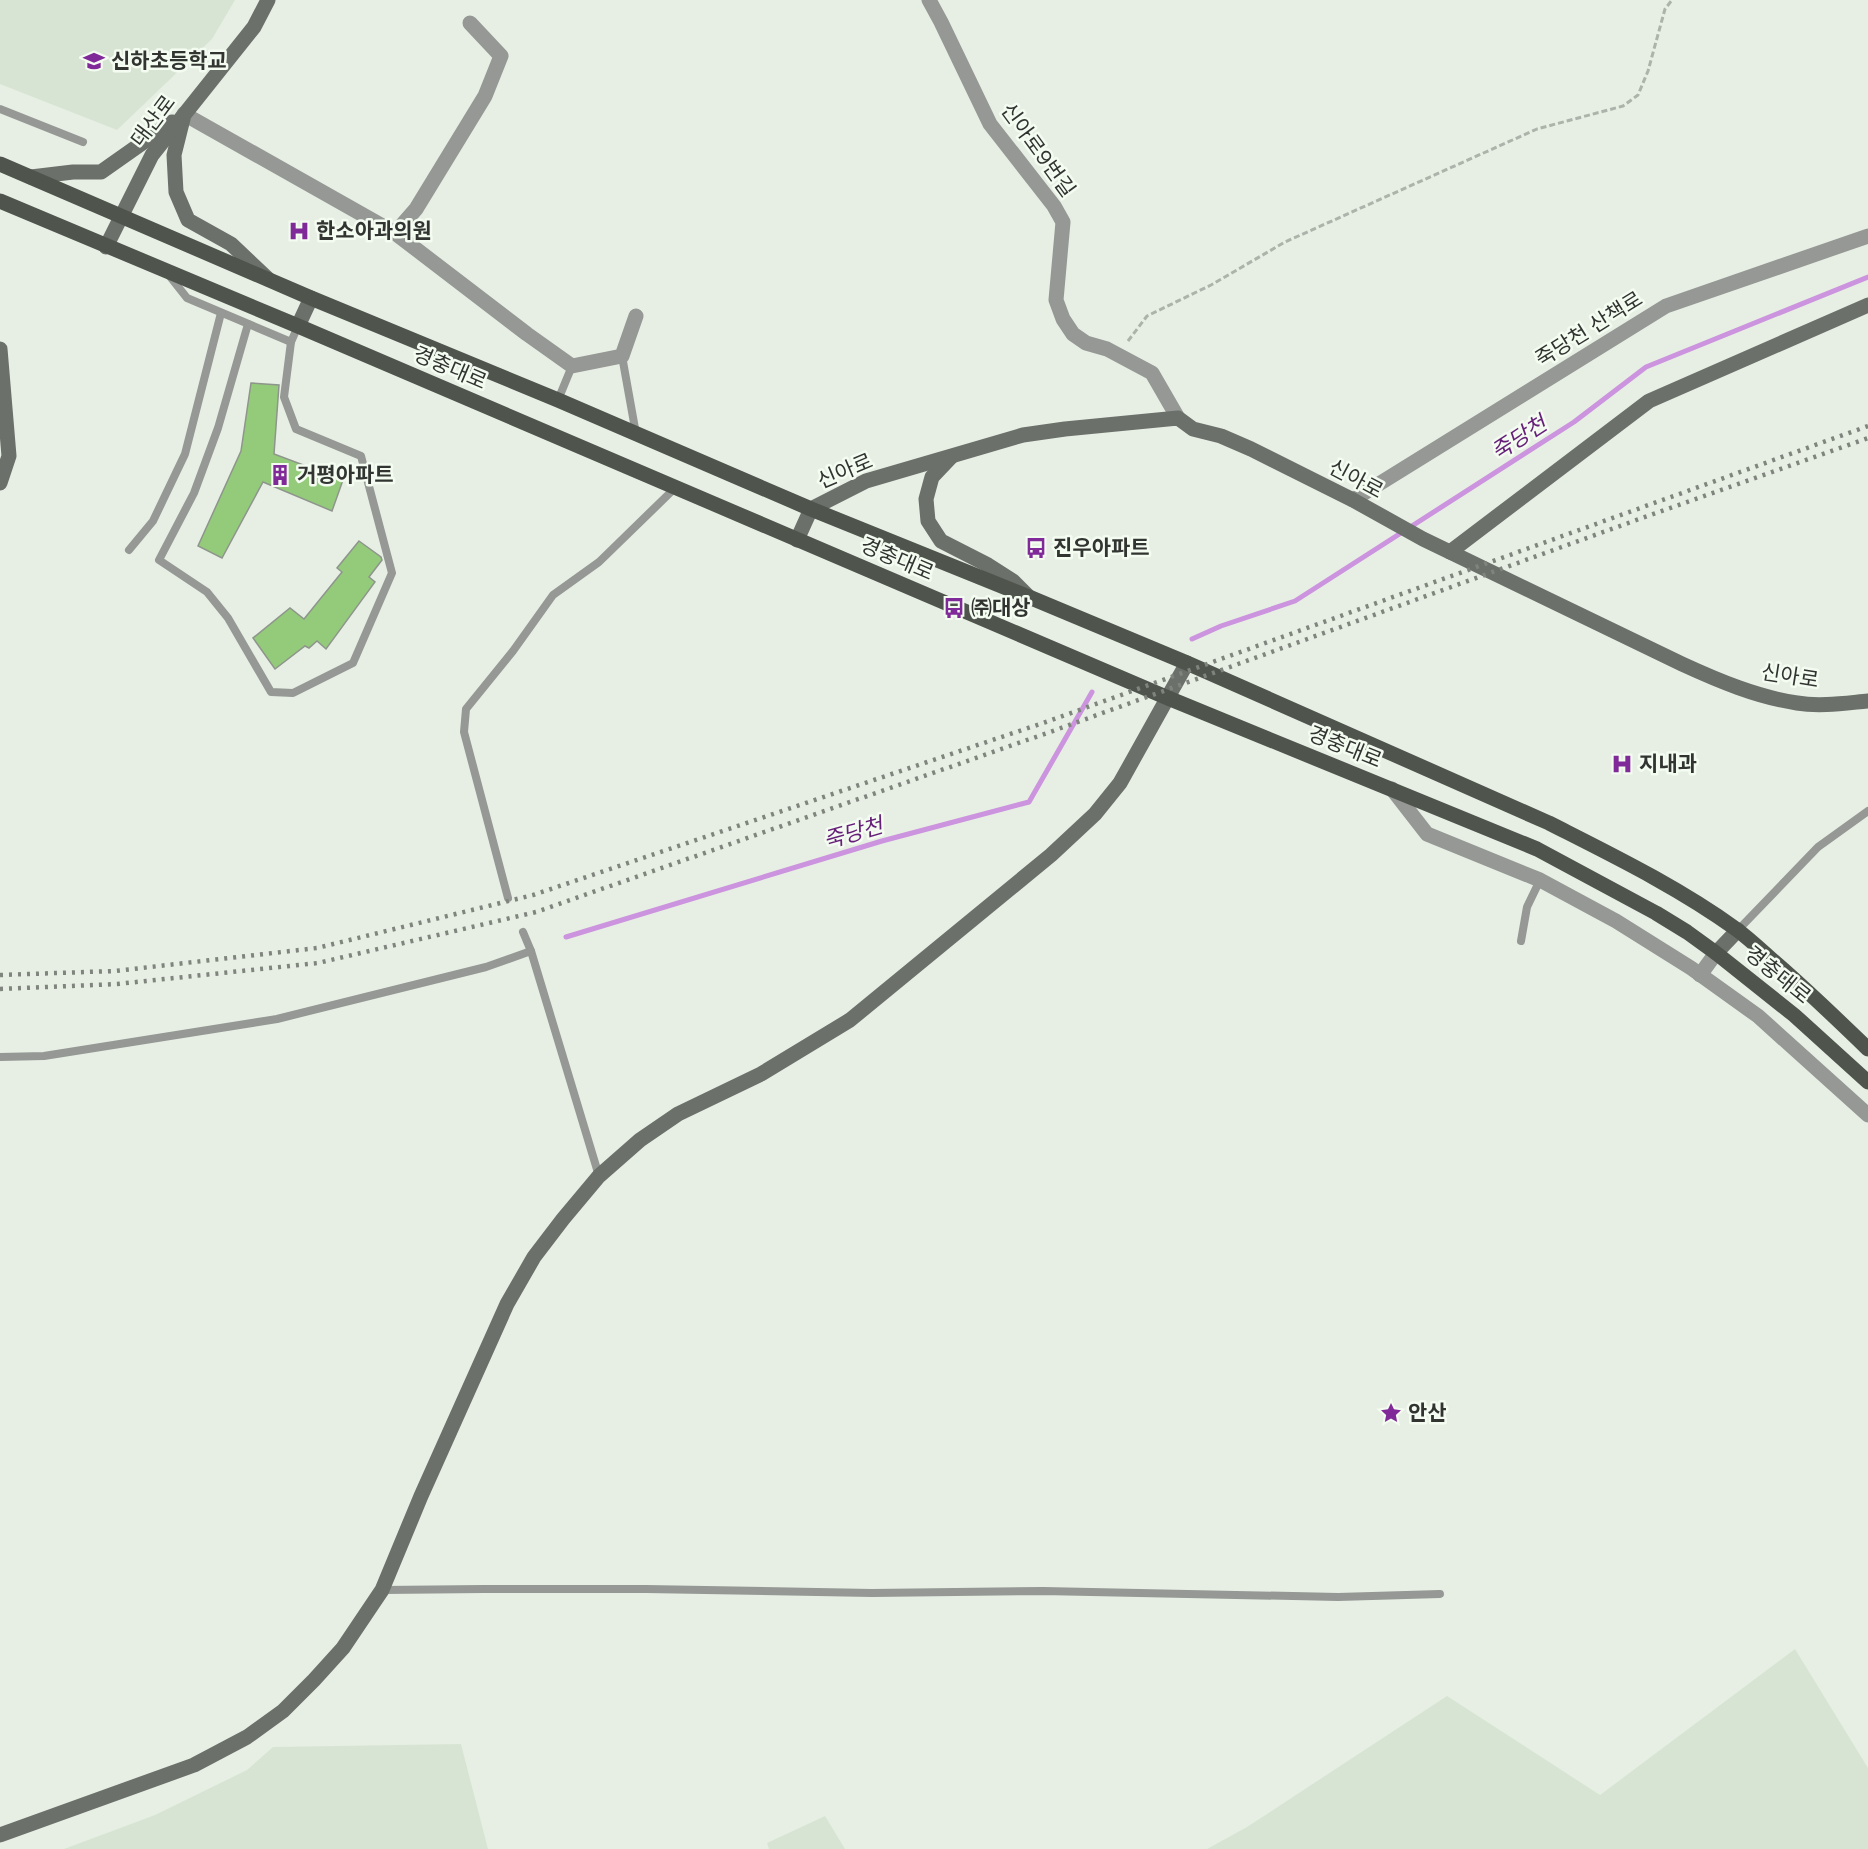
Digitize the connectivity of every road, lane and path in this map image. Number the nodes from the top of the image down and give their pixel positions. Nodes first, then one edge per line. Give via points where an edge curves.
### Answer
1 (268, 0) edge
2 (929, 0) edge
3 (1672, 0) edge
4 (470, 23) dead end
5 (0, 110) edge
6 (184, 114) junction
7 (83, 142) dead end
8 (0, 164) edge
9 (31, 177) junction
10 (0, 201) edge
11 (121, 216) junction
12 (395, 233) junction
13 (1868, 236) edge
14 (106, 247) junction
15 (166, 272) junction
16 (269, 280) junction
17 (310, 298) junction
18 (1868, 305) edge
19 (221, 313) junction
20 (636, 316) dead end
21 (248, 324) junction
22 (298, 326) junction
23 (291, 342) junction
24 (0, 349) edge
25 (1118, 354) junction
26 (622, 356) junction
27 (572, 366) junction
28 (558, 400) junction
29 (3, 407) edge
30 (1178, 418) junction
31 (637, 434) junction
32 (953, 455) junction
33 (0, 483) edge
34 (675, 488) junction
35 (1353, 500) junction
36 (811, 508) junction
37 (797, 540) junction
38 (129, 550) dead end
39 (1450, 552) junction
40 (1029, 597) junction
41 (1187, 663) junction
42 (1168, 698) junction
43 (1868, 701) edge
44 (1392, 789) junction
45 (1868, 810) edge
46 (1540, 880) junction
47 (508, 898) dead end
48 (1738, 930) junction
49 (523, 932) dead end
50 (1521, 941) dead end
51 (531, 951) junction
52 (1716, 953) junction
53 (1700, 975) junction
54 (1868, 1049) edge
55 (0, 1057) edge
56 (1868, 1082) edge
57 (1868, 1115) edge
58 (599, 1176) junction
59 (382, 1590) junction
60 (1440, 1594) dead end
61 (0, 1835) edge

1 - 6 street, 대산로 via 254,27
2 - 25 street, 신아로9번길 via 990,124 1063,222 1056,300 1063,319 1073,334 1086,343
3 - 25 path via 1665,9 1638,95 1623,106 1538,129 1285,242 1147,316
4 - 12 street via 501,56 485,96 416,209
5 - 7 lane
6 - 9 street via 100,172
6 - 11 street, 대산로 via 152,155
6 - 12 street
6 - 16 street via 174,155 176,192 188,220 231,244
8 - 9 main road, 경충대로
9 - 11 main road, 경충대로
10 - 14 main road, 경충대로
11 - 14 street, 대산로
11 - 16 main road, 경충대로
12 - 27 street
13 - 35 street, 죽당천 산책로 via 1666,306
14 - 15 main road, 경충대로
15 - 19 lane via 187,298
15 - 22 main road, 경충대로
16 - 17 main road, 경충대로
17 - 22 street
17 - 28 main road, 경충대로
18 - 39 street via 1649,401
19 - 21 lane
19 - 38 lane via 185,454 153,520
20 - 26 street
21 - 23 lane
21 - 23 lane via 218,428 194,493 159,561 207,592 228,618 271,692 293,693 353,663 392,573 361,456 296,429 284,397
22 - 23 lane
22 - 34 main road, 경충대로
24 - 29 street
25 - 30 street, 신아로9번길 via 1152,373
26 - 27 street
26 - 31 lane
27 - 28 lane
28 - 31 main road, 경충대로
29 - 33 street via 9,456
30 - 32 street, 신아로 via 1023,435
30 - 35 street, 신아로 via 1193,429 1221,436
31 - 36 main road, 경충대로
32 - 36 street, 신아로 via 866,482
32 - 40 street via 932,477 926,499 928,521 941,541 988,565
34 - 37 main road, 경충대로
34 - 47 lane via 599,562 553,595 466,709 464,732
35 - 39 street, 신아로
36 - 37 street
36 - 40 main road, 경충대로
37 - 42 main road, 경충대로
39 - 43 street, 신아로 via 1724,683 1800,704
40 - 41 main road, 경충대로
41 - 42 street
41 - 48 main road, 경충대로 via 1549,823
42 - 44 main road, 경충대로
42 - 58 street via 1120,783 1095,814 1051,855 850,1020 761,1074 678,1114 640,1140
44 - 46 street via 1427,834
44 - 52 main road, 경충대로 via 1537,849 1656,913
45 - 48 lane via 1818,847
46 - 50 lane via 1527,908
46 - 53 street via 1616,921
48 - 52 street
48 - 54 main road, 경충대로
49 - 51 lane
51 - 55 lane via 486,968 277,1019 44,1056
51 - 58 lane
52 - 53 street
52 - 56 main road, 경충대로 via 1794,1014
53 - 57 street via 1758,1016
58 - 59 street via 534,1257 507,1304
59 - 60 lane via 1043,1591 1338,1598
59 - 61 street via 343,1648 314,1680 283,1711 247,1737 194,1765

